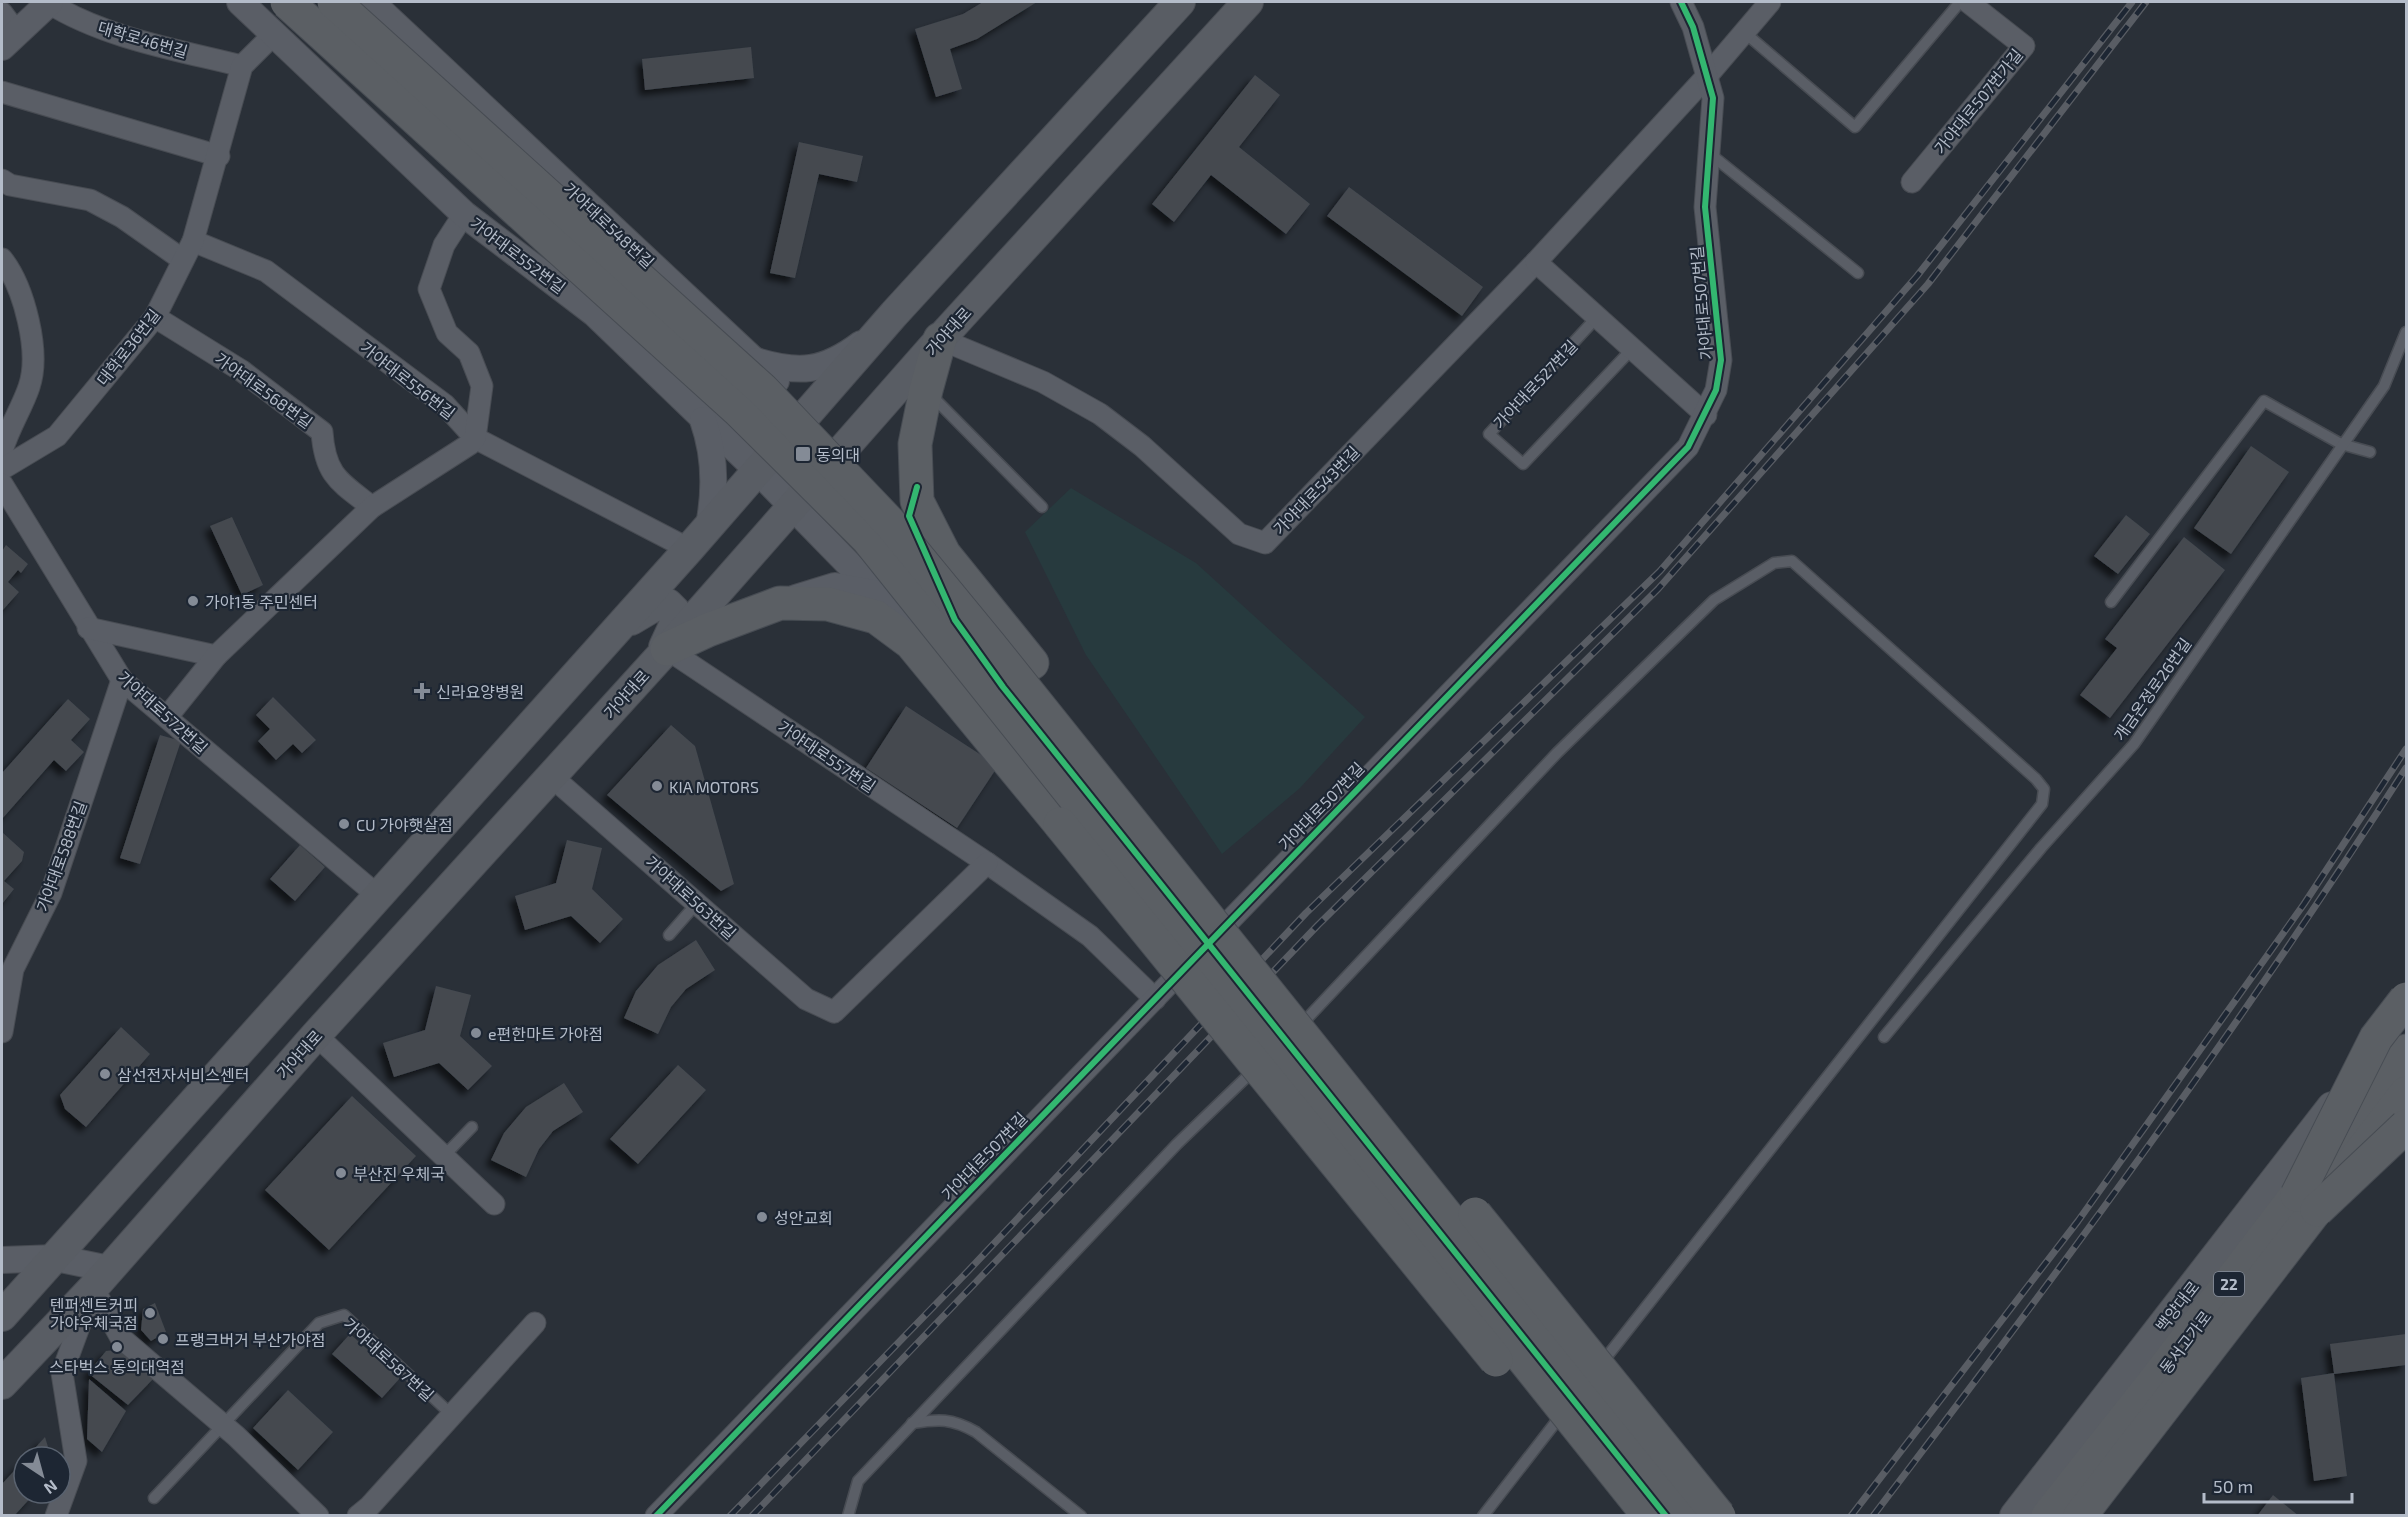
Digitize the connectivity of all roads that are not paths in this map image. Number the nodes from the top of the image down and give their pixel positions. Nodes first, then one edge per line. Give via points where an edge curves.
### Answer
1 (49, 2) edge
2 (287, 2) edge
3 (334, 2) edge
4 (371, 2) edge
5 (1180, 2) edge
6 (1248, 2) edge
7 (1681, 2) edge
8 (1770, 2) edge
9 (1960, 2) edge
10 (1968, 2) edge
11 (241, 3) edge
12 (7, 31) edge
13 (1744, 32) junction
14 (274, 34) junction
15 (242, 66) junction
16 (1707, 76) junction
17 (2, 92) edge
18 (1709, 153) junction
19 (219, 156) junction
20 (2, 180) edge
21 (1912, 182) dead end
22 (464, 214) junction
23 (193, 241) junction
24 (2, 258) edge
25 (183, 260) junction
26 (1536, 262) junction
27 (1858, 273) dead end
28 (155, 317) junction
29 (1597, 317) junction
30 (2406, 332) edge
31 (876, 334) junction
32 (940, 339) junction
33 (1632, 349) junction
34 (754, 360) junction
35 (926, 390) junction
36 (808, 412) junction
37 (1706, 415) junction
38 (702, 417) junction
39 (475, 438) junction
40 (2341, 444) junction
41 (2, 450) edge
42 (2370, 452) dead end
43 (840, 455) junction
44 (2, 469) edge
45 (757, 470) junction
46 (2, 484) edge
47 (917, 487) junction
48 (372, 507) junction
49 (793, 507) junction
50 (1042, 507) dead end
51 (709, 525) junction
52 (689, 549) junction
53 (878, 594) junction
54 (2111, 602) dead end
55 (780, 603) junction
56 (956, 620) junction
57 (618, 627) junction
58 (88, 628) junction
59 (663, 654) junction
60 (216, 656) junction
61 (122, 680) junction
62 (166, 717) junction
63 (551, 776) junction
64 (987, 863) junction
65 (377, 895) junction
66 (697, 903) junction
67 (669, 935) dead end
68 (1155, 999) junction
69 (2406, 999) edge
70 (2406, 1013) edge
71 (2, 1032) edge
72 (316, 1035) junction
73 (1884, 1037) dead end
74 (2406, 1051) edge
75 (2406, 1093) edge
76 (2406, 1120) edge
77 (2406, 1126) edge
78 (472, 1127) dead end
79 (444, 1156) junction
80 (2307, 1202) junction
81 (494, 1204) dead end
82 (56, 1258) junction
83 (2, 1260) edge
84 (101, 1279) junction
85 (2, 1316) edge
86 (535, 1323) dead end
87 (2, 1384) edge
88 (452, 1415) junction
89 (912, 1423) junction
90 (223, 1425) junction
91 (154, 1497) dead end
92 (57, 1515) edge
93 (318, 1515) edge
94 (358, 1515) edge
95 (656, 1515) edge
96 (848, 1515) edge
97 (1081, 1515) edge
98 (1483, 1515) edge
99 (1622, 1515) edge
100 (1649, 1515) edge
101 (1687, 1515) edge
102 (1719, 1515) edge
103 (2015, 1515) edge
104 (2048, 1515) edge
105 (2080, 1515) edge
106 (2095, 1515) edge

1 - 12 street, 대학로46번길
1 - 15 street, 대학로46번길 via 75,19
2 - 100 highway, bridge via 739,411 867,538
3 - 101 highway, bridge via 763,390 889,522
4 - 34 street, 가야대로548번길
5 - 31 main road
6 - 32 main road, 가야대로
7 - 16 street, 가야대로507번길 via 1694,27
8 - 13 street
9 - 13 lane via 1856,127
10 - 21 street, 가야대로507번가길 via 2024,46
11 - 14 street, 가야대로552번길
13 - 16 street
14 - 15 street
14 - 22 street, 가야대로552번길
15 - 19 street, 대학로36번길
16 - 18 street, 가야대로507번길 via 1713,98
16 - 26 street
17 - 19 street
18 - 27 lane
18 - 37 street, 가야대로507번길 via 1705,207 1722,360
19 - 23 street, 대학로36번길
20 - 25 street via 10,185 90,200 122,217
22 - 38 street, 가야대로552번길 via 594,313
22 - 39 street via 444,246 429,289 447,333 469,353 482,386
23 - 25 street, 대학로36번길
23 - 39 street, 가야대로556번길 via 266,271 445,405
24 - 41 street via 27,309 32,349 30,385 9,426
25 - 28 street, 대학로36번길
26 - 29 street
26 - 32 street, 가야대로543번길 via 1265,543 1239,534 1100,414 1043,382
28 - 44 street, 대학로36번길 via 57,436
28 - 48 street, 가야대로568번길 via 242,371 322,432 324,459 342,485
29 - 33 street
29 - 33 lane, 가야대로527번길 via 1489,434 1523,464
30 - 40 lane, 개금온정로26번길 via 2384,386
31 - 34 street via 843,358 820,367 782,369
31 - 36 main road
32 - 35 highway
32 - 43 main road, 가야대로
33 - 37 street
34 - 36 street, 가야대로548번길
35 - 47 highway via 915,444
35 - 50 lane
36 - 43 street, 가야대로548번길
36 - 45 main road
37 - 68 street, 가야대로507번길 via 1688,447
38 - 45 street, 가야대로552번길
38 - 51 street via 713,452
39 - 48 street
39 - 52 street, 가야대로556번길
40 - 42 lane
40 - 54 lane via 2264,400
40 - 73 lane, 개금온정로26번길 via 2134,744 2041,848
43 - 49 main road, 가야대로
43 - 56 street, 가야대로548번길
45 - 49 street, 가야대로552번길
45 - 51 main road
46 - 58 street, 가야대로572번길
47 - 56 street via 909,516
47 - 102 highway, bridge via 917,501 944,554
48 - 60 street
49 - 53 street, 가야대로552번길
49 - 59 main road, 가야대로
51 - 52 main road
52 - 57 main road
53 - 55 street via 835,586
53 - 56 street via 910,614 1003,687
55 - 59 highway via 708,630
55 - 99 highway, bridge via 828,603 876,617 911,643
57 - 59 main road via 658,604 668,604 675,611 676,621
57 - 65 main road
58 - 60 street
58 - 61 street, 가야대로572번길
59 - 63 main road, 가야대로
59 - 64 street, 가야대로557번길
60 - 62 street
61 - 62 street, 가야대로572번길
61 - 71 street, 가야대로588번길 via 51,893 13,969
62 - 65 street, 가야대로572번길
63 - 66 street, 가야대로563번길
63 - 72 main road, 가야대로
64 - 66 street, 가야대로563번길 via 834,1012 806,999
64 - 68 street, 가야대로557번길 via 1090,936
65 - 82 main road
66 - 67 lane
68 - 95 street, 가야대로507번길
69 - 80 highway, bridge via 2376,1038
70 - 103 main road, 백양대로
72 - 79 street
72 - 84 main road, 가야대로
74 - 80 highway, 동서고가로 / 22, bridge
75 - 80 highway, 동서고가로 / 22, bridge
76 - 106 main road
77 - 80 highway, bridge
78 - 79 lane
79 - 81 street
80 - 104 highway, 동서고가로 / 22 via 2157,1378
80 - 105 highway, 동서고가로 / 22
82 - 83 street
82 - 84 street
82 - 85 main road
84 - 87 main road, 가야대로
84 - 90 street via 121,1338
84 - 92 street via 62,1373 76,1461
86 - 88 street
88 - 90 lane, 가야대로587번길 via 344,1315 319,1323
88 - 94 street
89 - 96 lane via 858,1481
89 - 97 lane via 957,1421
89 - 98 lane via 1177,1144 1326,1000 1574,737 1714,600 1774,562 1792,561 2036,778 2044,789 2042,804
90 - 91 lane
90 - 93 street

